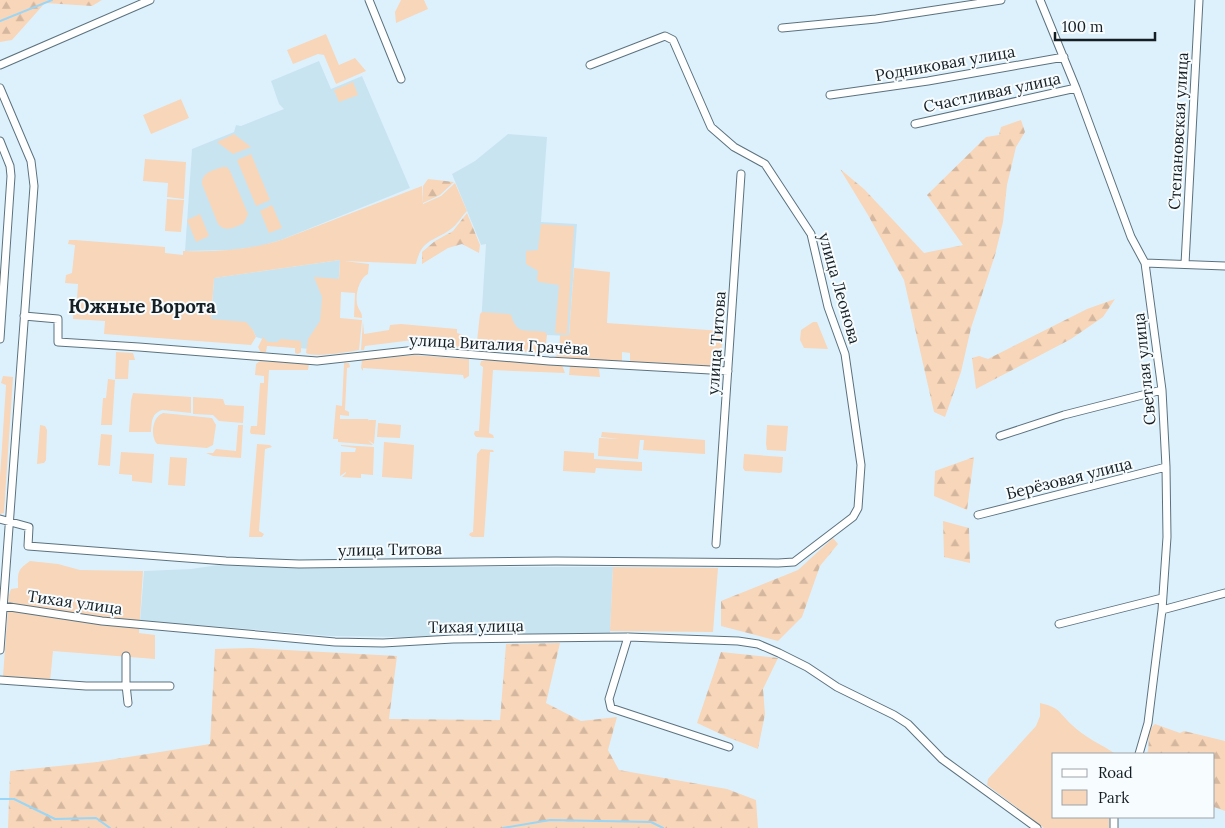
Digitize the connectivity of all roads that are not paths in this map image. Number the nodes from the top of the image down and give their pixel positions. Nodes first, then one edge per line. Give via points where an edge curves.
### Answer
1 (150, 0) edge
2 (369, 0) edge
3 (1001, 0) edge
4 (1040, 0) edge
5 (1199, 0) edge
6 (782, 28) dead end
7 (1064, 57) junction
8 (0, 65) edge
9 (590, 66) dead end
10 (402, 79) dead end
11 (0, 88) edge
12 (1076, 88) junction
13 (830, 96) dead end
14 (915, 124) dead end
15 (0, 141) edge
16 (741, 174) dead end
17 (1145, 263) junction
18 (1185, 264) junction
19 (1225, 266) edge
20 (24, 316) junction
21 (0, 339) edge
22 (728, 371) junction
23 (1162, 390) junction
24 (1000, 436) dead end
25 (1166, 467) junction
26 (978, 515) dead end
27 (0, 519) edge
28 (9, 522) junction
29 (716, 544) dead end
30 (794, 562) joint
31 (2, 586) edge
32 (1225, 592) edge
33 (1162, 598) junction
34 (3, 606) junction
35 (1162, 610) junction
36 (1059, 624) dead end
37 (628, 637) junction
38 (0, 650) edge
39 (126, 656) dead end
40 (0, 680) edge
41 (126, 685) junction
42 (170, 686) dead end
43 (128, 703) dead end
44 (729, 747) dead end
45 (1139, 753) edge
46 (1037, 828) edge

1 - 8 street
2 - 10 street
3 - 6 street via 876,19
4 - 7 street, Светлая улица
5 - 18 street, Степановская улица
7 - 12 street, Светлая улица
7 - 13 street, Родниковая улица
9 - 30 street, улица Леонова via 665,36 673,40 711,127 734,147 765,164 811,234 828,307 845,354 862,465 858,508 852,517
11 - 20 street via 33,173
12 - 14 street, Счастливая улица
12 - 17 street, Светлая улица via 1131,237
15 - 21 street via 11,176
16 - 22 street, улица Титова
17 - 18 street
17 - 23 street, Светлая улица
18 - 19 street
20 - 22 street, улица Виталия Грачёва via 58,319 58,342 317,361 416,350
20 - 28 street
22 - 29 street, улица Титова
23 - 24 street via 1064,415
23 - 25 street, Светлая улица
25 - 26 street, Берёзовая улица
25 - 33 street, Светлая улица via 1167,537
27 - 28 street
28 - 30 street, улица Титова via 29,527 28,546 226,561 299,564
28 - 31 street
31 - 34 street
32 - 35 street
33 - 35 street, Светлая улица
33 - 36 street
34 - 37 street, Тихая улица via 102,621 335,642
34 - 38 street
35 - 45 street, Светлая улица via 1148,723
37 - 44 street via 610,699 612,708
37 - 46 street, Тихая улица via 738,641 758,644 786,656 908,724 942,759
39 - 41 street
40 - 41 street via 86,686
41 - 42 street
41 - 43 street

